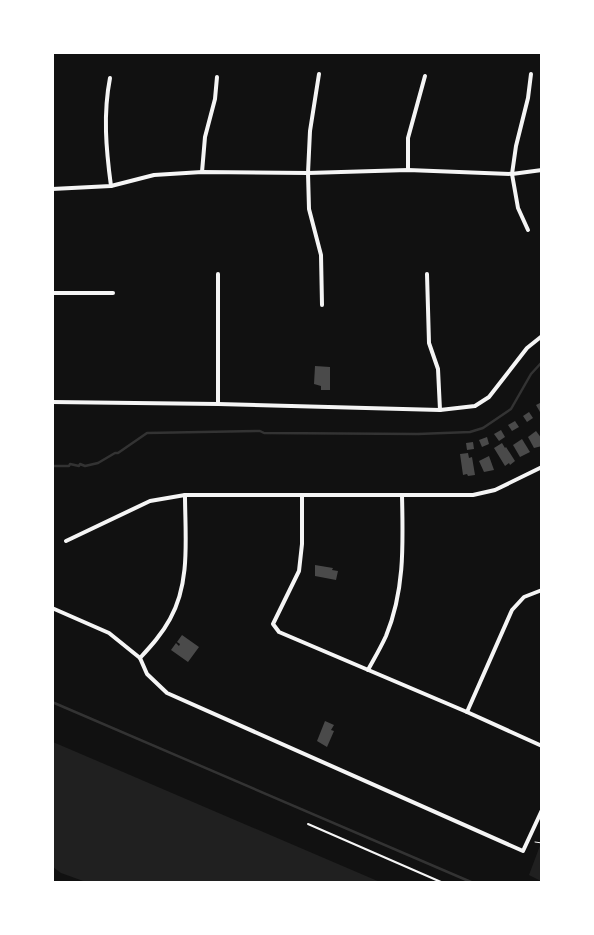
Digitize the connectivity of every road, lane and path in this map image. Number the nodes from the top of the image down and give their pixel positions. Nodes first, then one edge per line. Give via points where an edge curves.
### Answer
1 (319, 74) dead end
2 (531, 74) dead end
3 (425, 76) dead end
4 (217, 77) dead end
5 (110, 78) dead end
6 (408, 170) junction
7 (542, 170) edge
8 (202, 172) junction
9 (308, 173) junction
10 (512, 174) junction
11 (111, 186) junction
12 (52, 189) edge
13 (528, 230) dead end
14 (218, 274) dead end
15 (427, 274) dead end
16 (52, 293) edge
17 (112, 293) dead end
18 (322, 305) dead end
19 (542, 336) edge
20 (52, 402) edge
21 (218, 404) junction
22 (440, 410) junction
23 (542, 468) edge
24 (302, 494) junction
25 (185, 495) junction
26 (402, 495) junction
27 (66, 541) dead end
28 (542, 590) edge
29 (52, 608) edge
30 (140, 658) junction
31 (368, 670) junction
32 (467, 712) junction
33 (542, 746) edge
34 (542, 810) edge
35 (308, 824) dead end
36 (528, 840) junction
37 (542, 843) edge
38 (441, 882) edge

1 - 9 street via 310,131
2 - 10 street
3 - 6 street via 408,138
4 - 8 street via 215,99 204,138
5 - 11 street via 106,99 106,149
6 - 9 street
6 - 10 street
7 - 10 street
8 - 9 street
8 - 11 street via 154,174
9 - 18 street via 309,209 321,255
10 - 13 street via 518,208
11 - 12 street
14 - 21 street
15 - 22 street via 428,343 438,369
16 - 17 street
19 - 22 street via 527,348 489,397 475,406
20 - 21 street
21 - 22 street
23 - 26 street via 495,490 473,494
24 - 25 street
24 - 26 street
24 - 31 street via 299,571 273,624 279,632
25 - 27 street via 150,501
25 - 30 street via 185,570 180,592 171,618
26 - 31 street via 404,552 398,596 386,636
28 - 32 street via 524,597 512,610
29 - 30 street via 109,634
30 - 36 street via 147,674 167,693 523,852
31 - 32 street
32 - 33 street
34 - 36 street
35 - 38 lane
36 - 37 path

